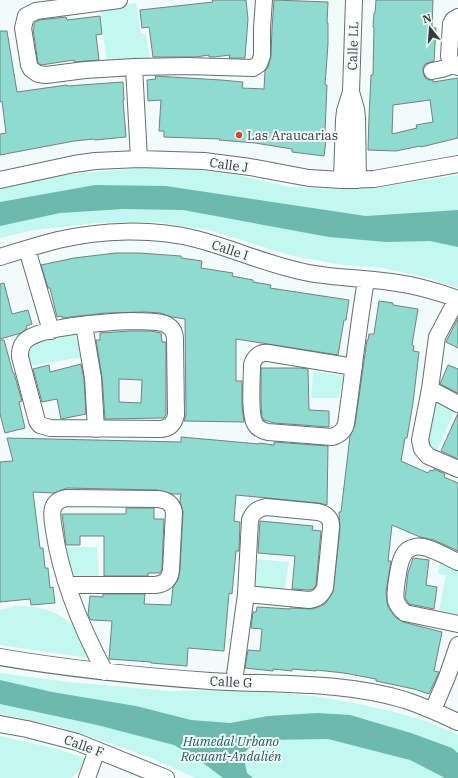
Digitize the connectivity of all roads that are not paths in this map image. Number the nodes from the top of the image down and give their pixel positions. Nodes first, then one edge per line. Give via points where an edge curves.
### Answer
1 (119, 0) edge
2 (264, 0) edge
3 (354, 0) edge
4 (458, 17) edge
5 (456, 66) edge
6 (134, 67) junction
7 (432, 70) dead end
8 (351, 92) junction
9 (139, 159) junction
10 (458, 164) edge
11 (0, 180) edge
12 (342, 180) junction
13 (358, 180) junction
14 (27, 249) junction
15 (0, 257) edge
16 (366, 280) junction
17 (458, 299) edge
18 (84, 325) junction
19 (51, 331) junction
20 (354, 367) junction
21 (430, 389) junction
22 (458, 404) edge
23 (96, 429) junction
24 (458, 469) edge
25 (458, 562) edge
26 (69, 585) junction
27 (246, 594) junction
28 (458, 624) edge
29 (458, 646) edge
30 (0, 657) edge
31 (105, 672) junction
32 (234, 682) junction
33 (433, 710) junction
34 (458, 722) edge
35 (0, 724) edge
36 (97, 750) junction
37 (87, 778) edge
38 (166, 778) edge

1 - 6 street via 36,11 26,16 23,24 29,65 34,72 46,75
2 - 6 street via 262,56 259,64 253,68
3 - 8 street, Calle LL
4 - 5 street via 453,20 450,28 449,56 451,63
5 - 7 street
6 - 9 street
8 - 12 street, Calle LL via 344,120
8 - 13 street, Calle LL via 357,118
9 - 11 street, Calle J via 74,164
9 - 12 street, Calle J via 204,161 309,178
10 - 13 street, Calle J
12 - 13 street, Calle J
14 - 15 street, Calle I
14 - 16 street, Calle I via 58,240 95,234 155,233 195,239 292,270
14 - 19 street
16 - 17 street, Calle I via 414,286
16 - 20 street
17 - 21 street via 437,337
18 - 19 street
18 - 23 street via 93,378
18 - 23 street via 164,323 170,326 175,334 176,415 173,423 163,429
19 - 23 street via 27,340 20,349 37,420 40,425 50,428
20 - 20 street via 261,353 252,365 252,413 255,424 268,432 336,436 346,424
21 - 22 street
21 - 24 street via 420,445 428,456
25 - 28 street via 422,547 409,549 401,559 395,594 399,607 405,613
26 - 26 street via 155,585 166,581 171,570 174,512 171,504 158,499 58,500 53,507 52,516 59,554
26 - 31 street via 86,634
27 - 27 street via 308,600 322,593 325,588 332,524 328,517 322,513 273,508 260,508 255,511 250,520
27 - 32 street
29 - 33 street
30 - 31 street, Calle G
31 - 32 street, Calle G
32 - 33 street, Calle G via 334,687 405,700
33 - 34 street, Calle G
35 - 36 street, Calle F via 55,736
36 - 37 street
36 - 38 street, Calle F

